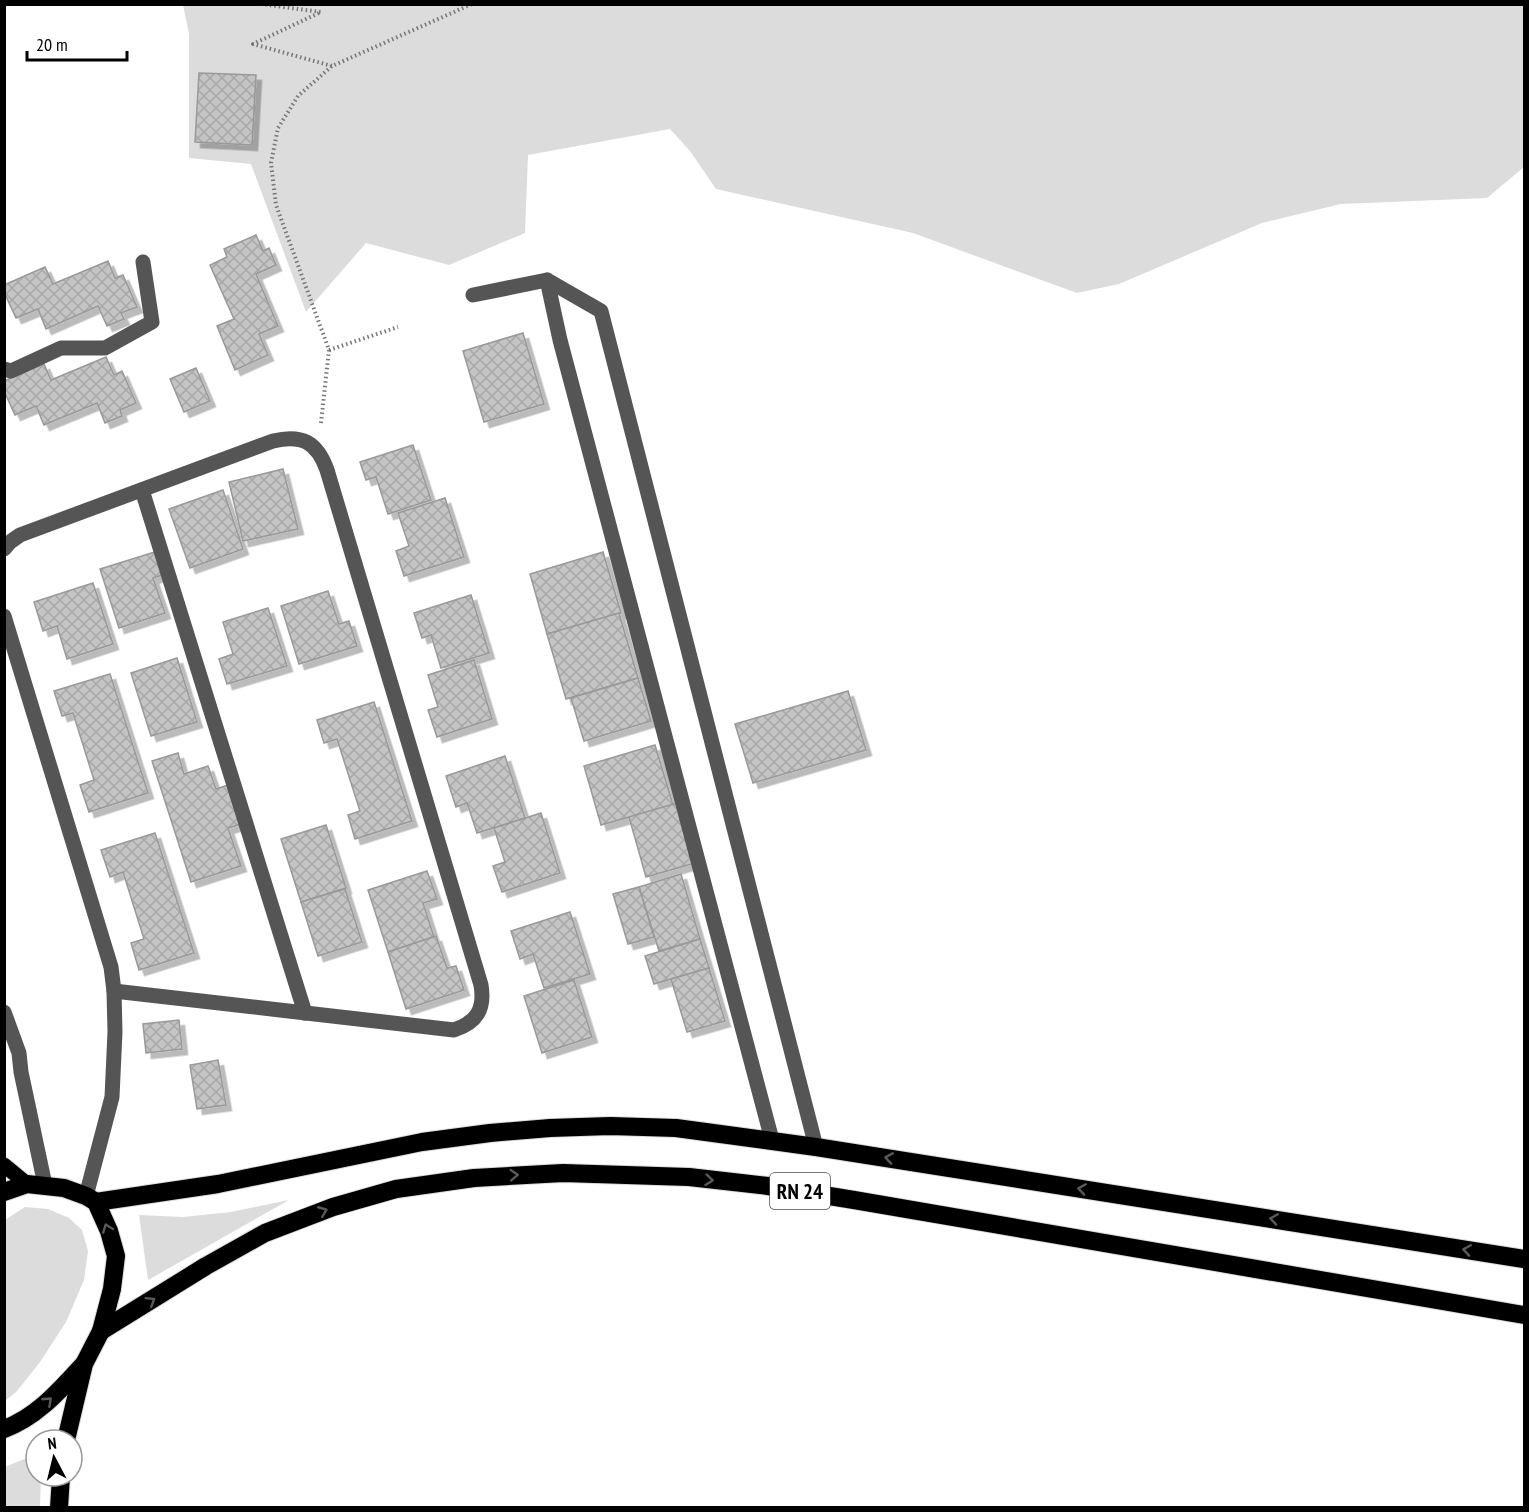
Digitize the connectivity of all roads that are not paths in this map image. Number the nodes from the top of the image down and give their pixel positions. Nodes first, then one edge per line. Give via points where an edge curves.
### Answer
1 (143, 262) dead end
2 (547, 280) junction
3 (473, 294) dead end
4 (4, 369) edge
5 (142, 490) junction
6 (4, 549) edge
7 (4, 616) edge
8 (114, 991) junction
9 (4, 1012) edge
10 (305, 1013) junction
11 (772, 1140) junction
12 (816, 1147) junction
13 (4, 1165) edge
14 (36, 1184) junction
15 (4, 1192) edge
16 (91, 1199) junction
17 (1524, 1259) edge
18 (1524, 1315) edge
19 (100, 1331) junction
20 (84, 1364) junction
21 (69, 1428) edge
22 (4, 1429) edge
23 (60, 1488) edge
24 (59, 1508) edge

1 - 4 street via 152,322 105,348 61,348 11,371
2 - 3 street
2 - 11 street
2 - 12 street via 601,311
5 - 6 street via 20,535
5 - 10 street
5 - 10 street via 279,439 301,439 323,457 483,997 474,1019 454,1030
7 - 8 street via 111,967
8 - 10 street
8 - 16 street via 112,1097
9 - 14 street via 19,1053
11 - 12 highway, RN 24
11 - 16 highway, RN 24 via 676,1128 610,1126 490,1133 423,1142 218,1184
17 -> 12 highway, RN 24
13 - 14 main road
14 - 15 highway
14 - 16 highway via 64,1188
19 -> 16 highway via 116,1256 109,1231
19 -> 18 highway, RN 24 via 265,1233 333,1207 396,1189 474,1178 563,1173 768,1186
19 - 20 highway
20 - 21 highway
22 -> 20 highway via 36,1413
23 - 24 highway

